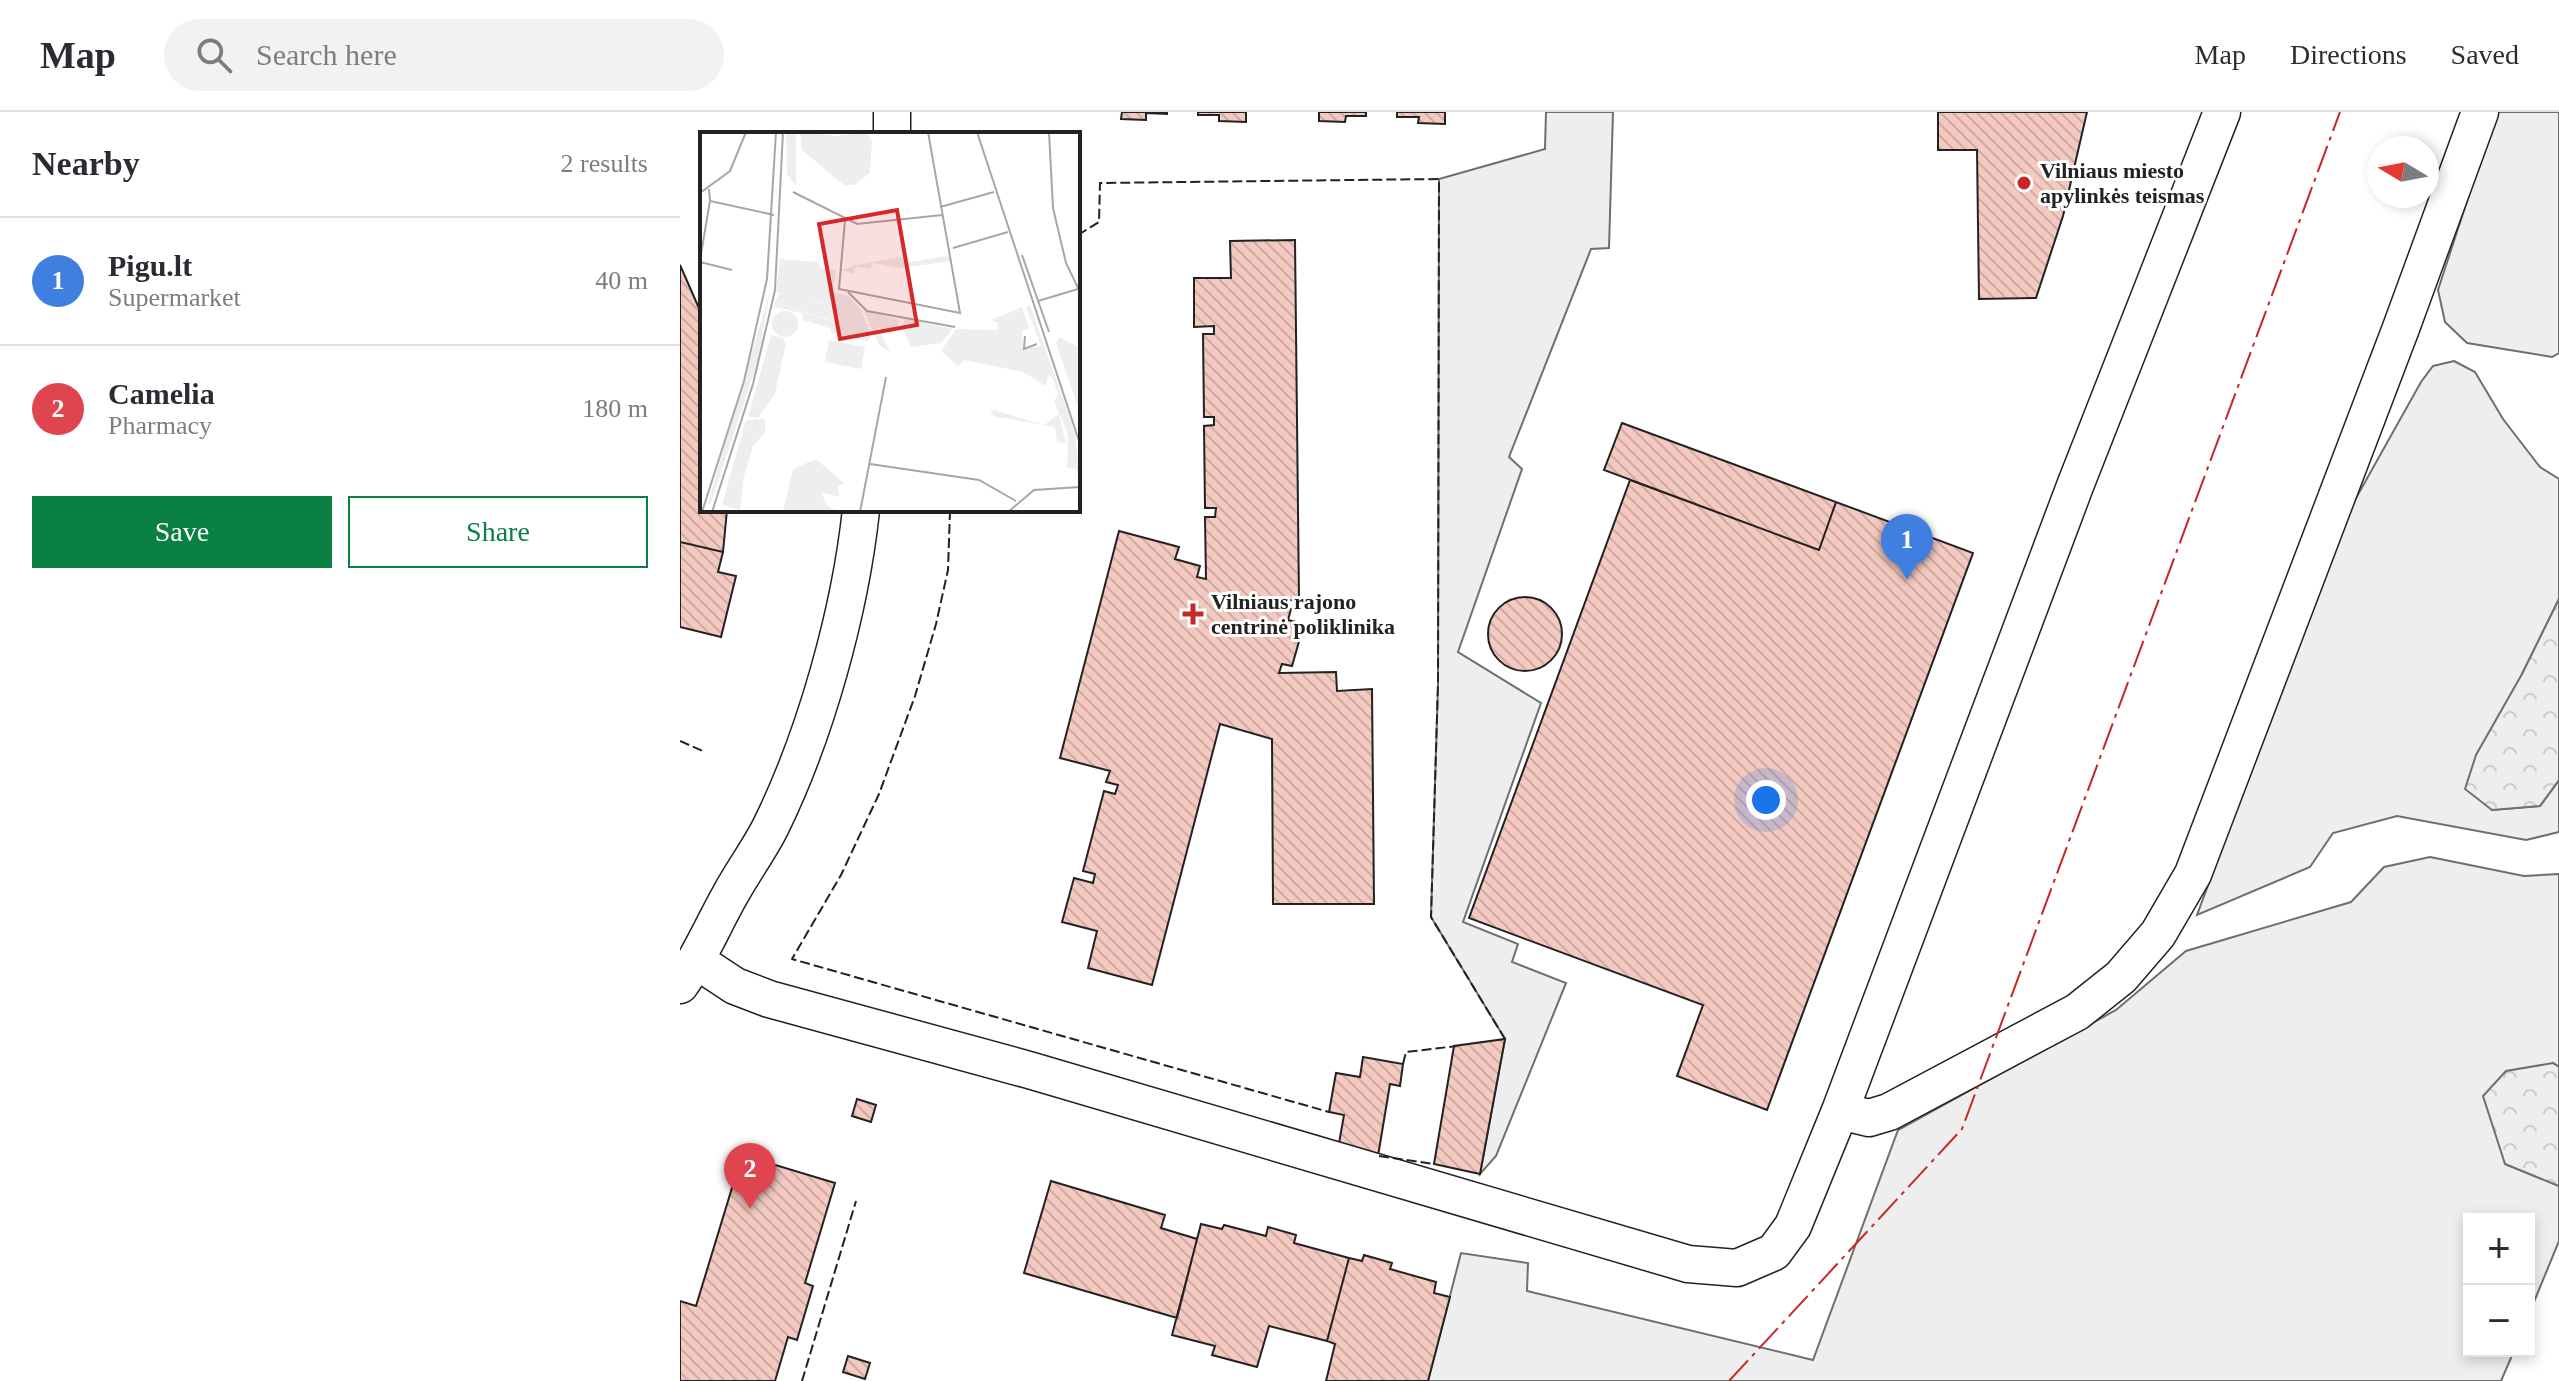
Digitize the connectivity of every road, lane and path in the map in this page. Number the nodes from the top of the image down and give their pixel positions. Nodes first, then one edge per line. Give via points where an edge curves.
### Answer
1 (2222, 112) edge
2 (2480, 112) edge
3 (861, 512) edge
4 (688, 973) edge
5 (1840, 1111) junction

1 - 5 street
2 - 5 street via 2193,874 2158,934 2121,977 2077,1012 1889,1112 1869,1118
3 - 4 street via 843,617 790,786
4 - 5 street via 1688,1264 1737,1268 1774,1252 1793,1226

